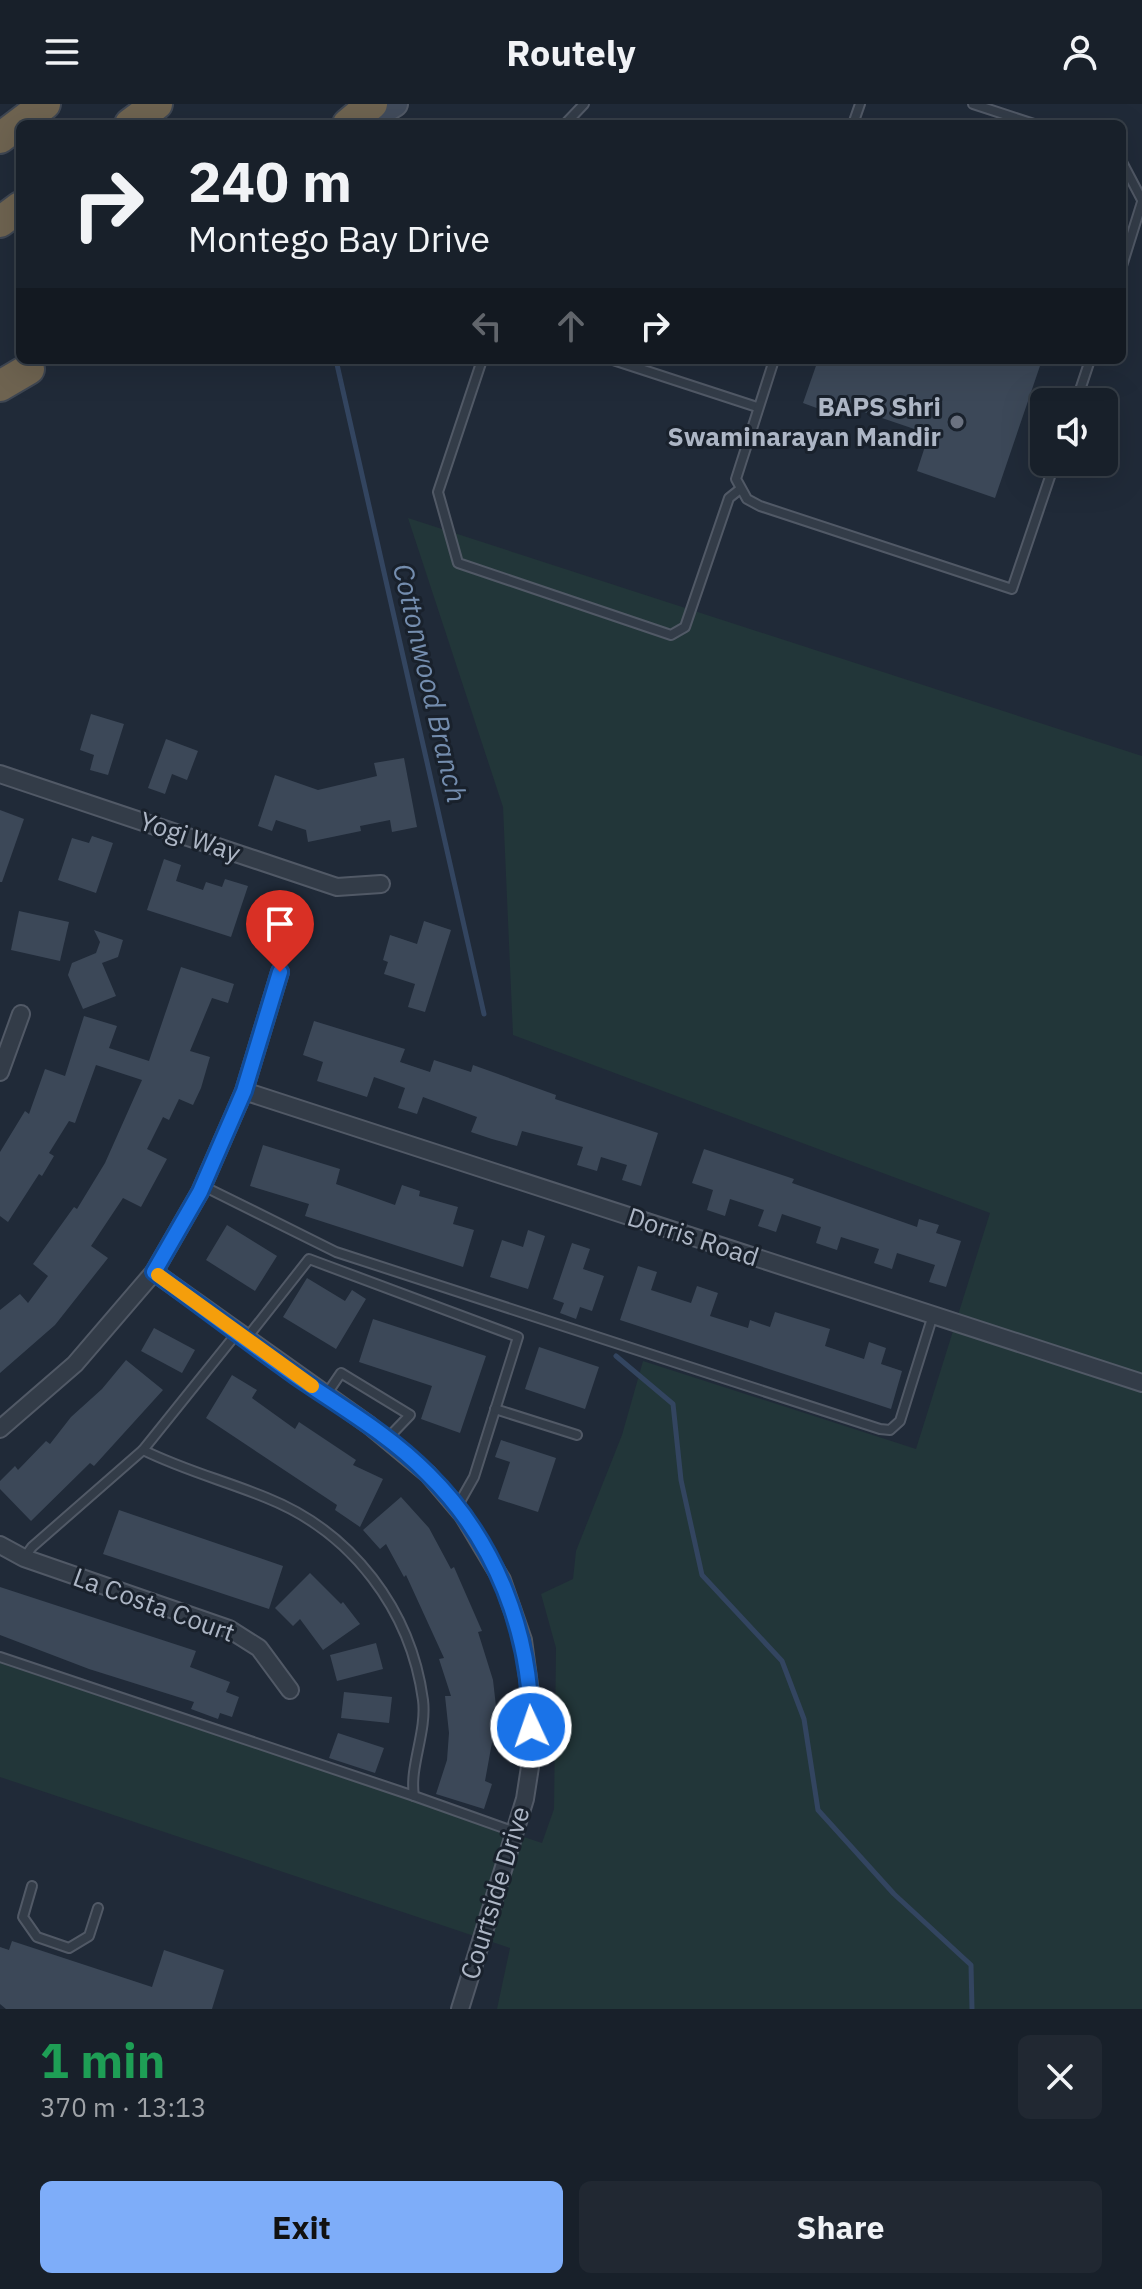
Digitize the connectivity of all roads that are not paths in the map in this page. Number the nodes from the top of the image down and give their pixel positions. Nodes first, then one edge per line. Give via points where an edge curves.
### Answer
1 (45, 104) edge
2 (157, 104) edge
3 (372, 104) edge
4 (395, 104) edge
5 (584, 104) edge
6 (973, 104) edge
7 (24, 120) edge
8 (135, 120) edge
9 (353, 120) edge
10 (369, 120) edge
11 (569, 120) edge
12 (1022, 120) edge
13 (16, 126) edge
14 (0, 138) edge
15 (1126, 170) edge
16 (1142, 201) edge
17 (1126, 253) edge
18 (35, 364) edge
19 (481, 364) edge
20 (625, 364) edge
21 (773, 364) edge
22 (1089, 364) edge
23 (0, 386) edge
24 (1081, 388) edge
25 (0, 394) edge
26 (757, 407) junction
27 (1050, 476) edge
28 (739, 490) junction
29 (0, 774) edge
30 (381, 884) dead end
31 (280, 972) dead end
32 (21, 1014) dead end
33 (0, 1072) edge
34 (244, 1091) junction
35 (203, 1186) junction
36 (154, 1272) junction
37 (934, 1315) junction
38 (242, 1336) junction
39 (1142, 1383) edge
40 (326, 1396) junction
41 (495, 1409) junction
42 (0, 1429) edge
43 (577, 1435) dead end
44 (386, 1440) junction
45 (143, 1450) junction
46 (457, 1507) junction
47 (0, 1545) edge
48 (24, 1558) junction
49 (0, 1657) edge
50 (290, 1690) dead end
51 (414, 1796) junction
52 (515, 1832) junction
53 (32, 1886) dead end
54 (98, 1908) dead end
55 (460, 2009) edge

1 - 7 highway
2 - 8 highway
3 - 9 highway
4 - 10 main road
5 - 11 lane
6 - 12 lane
13 - 14 highway
15 - 16 lane
16 - 17 lane
18 - 23 highway
18 - 25 main road
19 - 28 lane via 438,492 458,563 671,635 685,627 729,498
20 - 26 lane
21 - 26 lane
22 - 24 lane
26 - 28 lane via 737,470
27 - 28 lane via 1012,589 760,506
29 - 30 street, Yogi Way via 337,887
31 - 34 street
32 - 33 street
34 - 35 street
34 - 37 street, Dorris Road
35 - 36 street
35 - 37 lane via 336,1252 880,1429 890,1430 900,1421
36 - 38 street, Courtside Drive
36 - 42 street via 75,1364
37 - 39 street, Dorris Road
38 - 40 street, Courtside Drive
38 - 41 lane via 309,1259 518,1337
38 - 45 lane
40 - 44 street, Courtside Drive
40 - 44 lane via 341,1373 410,1415
41 - 43 lane
41 - 46 lane via 474,1477
44 - 46 street, Courtside Drive via 428,1474
45 - 48 lane
45 - 51 lane via 307,1517 366,1568 392,1605 419,1675 423,1733
46 - 52 street, Courtside Drive via 502,1580 523,1640 532,1754
47 - 48 street, La Costa Court
48 - 50 street, La Costa Court via 229,1629 259,1648
49 - 51 lane
51 - 52 lane
52 - 55 street, Courtside Drive
53 - 54 lane via 23,1917 37,1937 69,1948 89,1936

